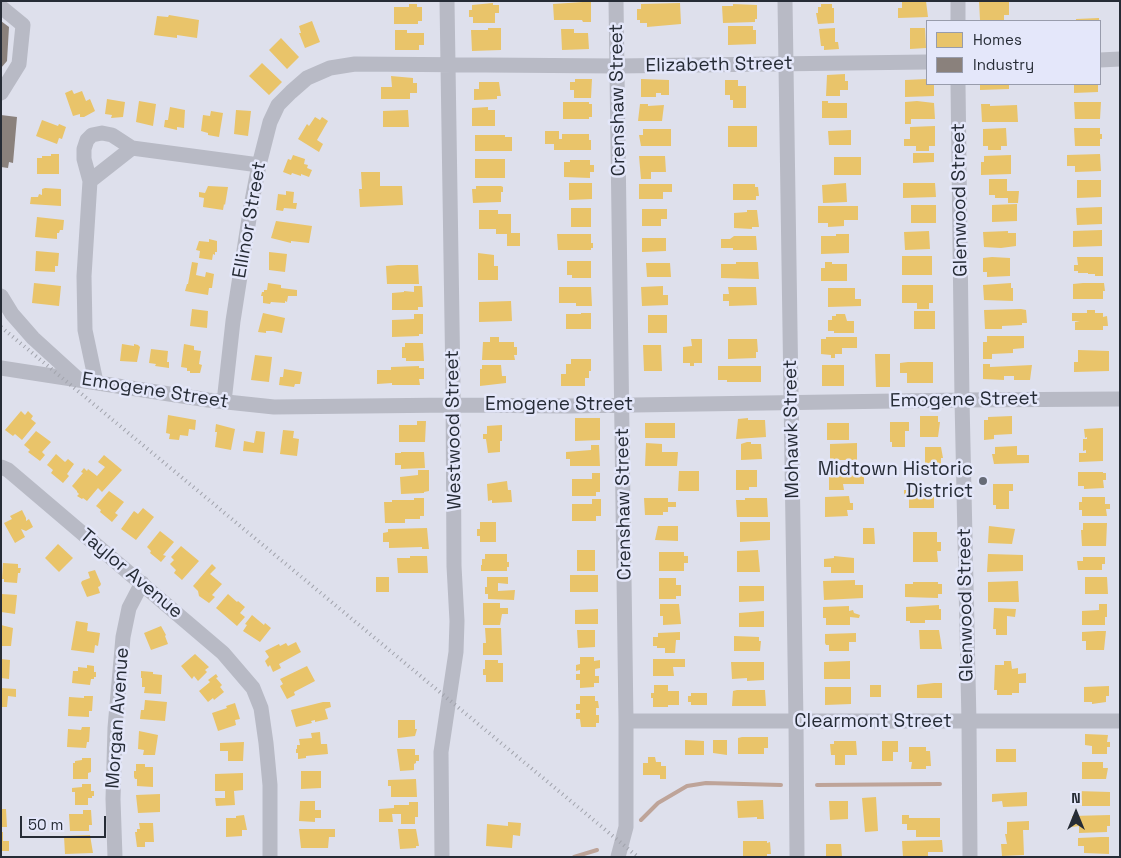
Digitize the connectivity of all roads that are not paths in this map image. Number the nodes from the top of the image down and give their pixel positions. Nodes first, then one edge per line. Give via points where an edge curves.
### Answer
1 (447, 1) edge
2 (616, 1) edge
3 (785, 1) edge
4 (958, 1) edge
5 (1, 7) edge
6 (958, 20) edge
7 (1120, 59) edge
8 (1101, 60) edge
9 (926, 62) edge
10 (786, 64) junction
11 (447, 65) junction
12 (617, 66) junction
13 (330, 68) joint
14 (958, 85) edge
15 (1, 93) edge
16 (132, 148) junction
17 (258, 165) junction
18 (90, 181) junction
19 (1, 296) edge
20 (1, 368) edge
21 (78, 379) junction
22 (96, 382) junction
23 (1120, 399) edge
24 (962, 400) junction
25 (224, 402) junction
26 (791, 402) junction
27 (453, 405) junction
28 (623, 406) junction
29 (1, 467) edge
30 (142, 583) junction
31 (626, 721) junction
32 (796, 722) junction
33 (969, 722) junction
34 (1120, 722) edge
35 (115, 857) edge
36 (270, 857) edge
37 (442, 857) edge
38 (618, 857) edge
39 (797, 857) edge
40 (970, 857) edge

1 - 11 street, Westwood Street
2 - 12 street, Crenshaw Street
3 - 10 street, Mohawk Street
4 - 6 street
5 - 15 street via 22,25 19,64
7 - 8 street
9 - 10 street, Elizabeth Street
10 - 12 street, Elizabeth Street
10 - 26 street, Mohawk Street
11 - 12 street, Elizabeth Street
11 - 13 street, Elizabeth Street via 355,64
11 - 27 street, Westwood Street
12 - 28 street, Crenshaw Street
13 - 17 street, Ellinor Street via 307,78 278,105
14 - 24 street, Glenwood Street
16 - 17 street
16 - 18 street
16 - 18 street via 112,135 92,135 84,150
17 - 25 street, Ellinor Street via 233,321
18 - 22 street via 84,276 85,330
19 - 21 street via 33,338
20 - 21 street, Emogene Street
21 - 22 street, Emogene Street
22 - 25 street, Emogene Street
23 - 24 street, Emogene Street
24 - 26 street, Emogene Street
24 - 33 street, Glenwood Street
25 - 27 street, Emogene Street via 274,407
26 - 28 street, Emogene Street
26 - 32 street, Mohawk Street
27 - 28 street, Emogene Street
27 - 37 street, Westwood Street via 456,652 441,752
28 - 31 street, Crenshaw Street
29 - 30 street, Taylor Avenue
30 - 35 street, Morgan Avenue via 129,608 123,636 115,728
30 - 36 street, Taylor Avenue via 223,653 253,688 261,708 266,743 270,785
31 - 32 street, Clearmont Street
31 - 38 street, Crenshaw Street via 626,826
32 - 33 street, Clearmont Street
32 - 39 street, Mohawk Street
33 - 34 street, Clearmont Street
33 - 40 street, Glenwood Street

